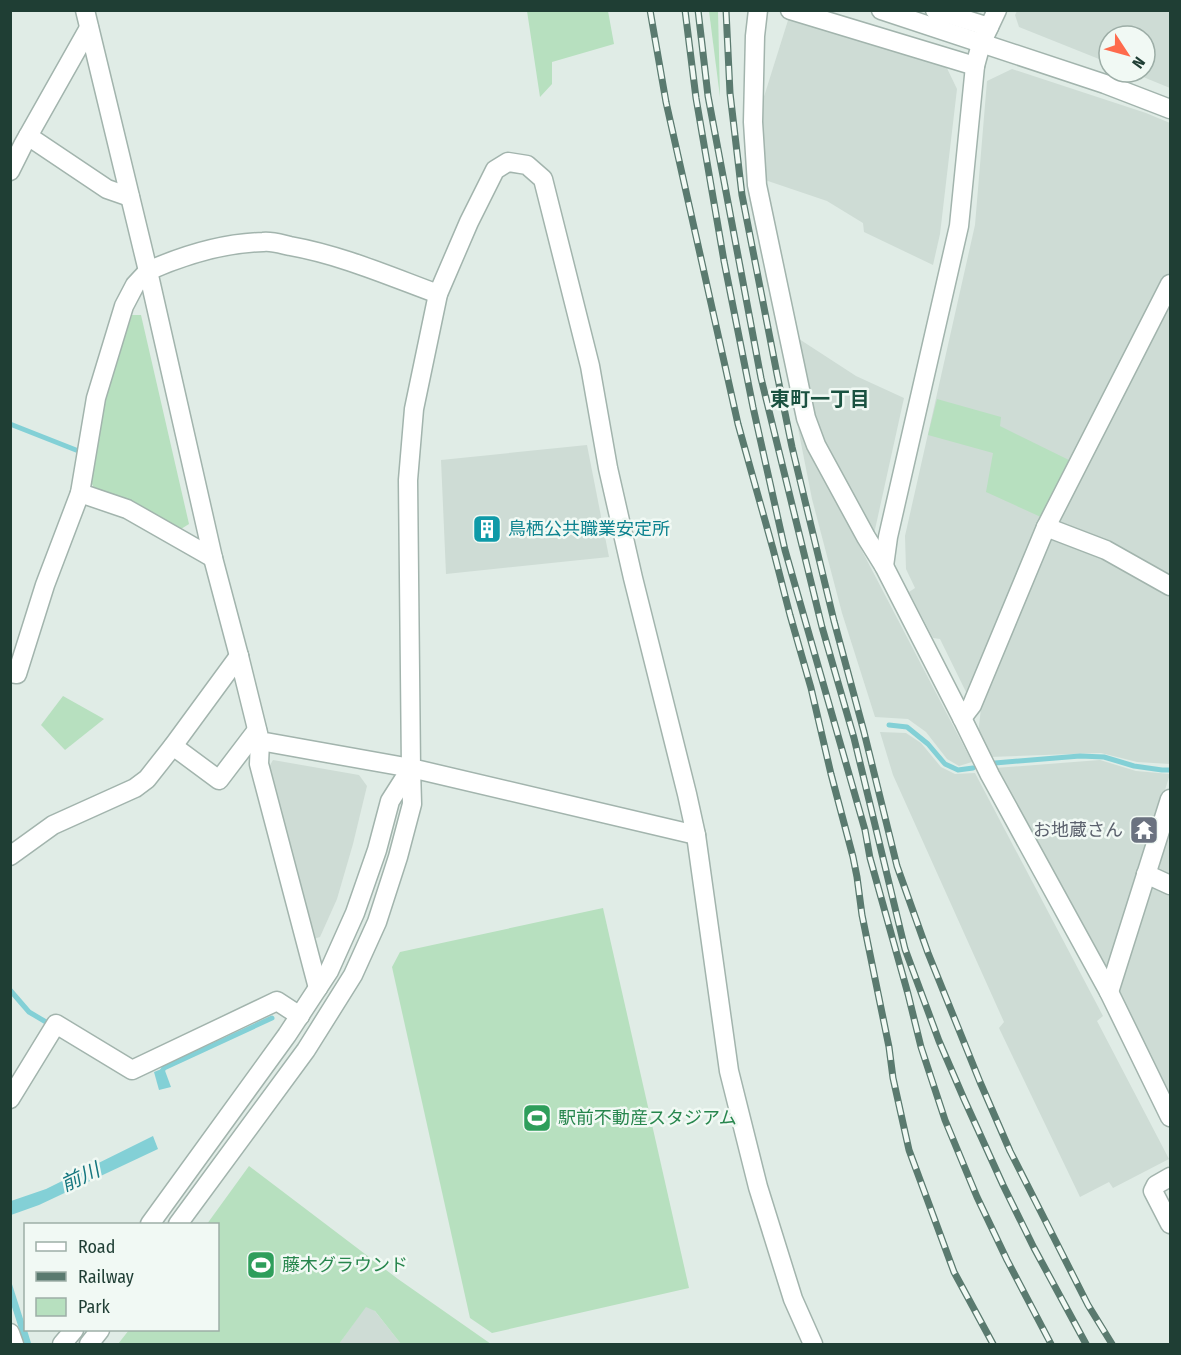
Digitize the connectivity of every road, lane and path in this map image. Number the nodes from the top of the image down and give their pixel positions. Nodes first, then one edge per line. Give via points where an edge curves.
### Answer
1 (758, 10) edge
2 (790, 10) edge
3 (880, 10) edge
4 (934, 10) edge
5 (87, 19) edge
6 (993, 19) edge
7 (981, 44) junction
8 (975, 66) junction
9 (1170, 109) edge
10 (20, 139) edge
11 (10, 171) edge
12 (130, 197) junction
13 (148, 271) junction
14 (1170, 284) edge
15 (438, 294) junction
16 (80, 493) junction
17 (1046, 526) junction
18 (213, 558) junction
19 (884, 566) junction
20 (1170, 586) edge
21 (239, 656) junction
22 (10, 673) edge
23 (962, 718) junction
24 (259, 735) junction
25 (173, 746) junction
26 (411, 768) junction
27 (1170, 799) edge
28 (1167, 823) edge
29 (696, 835) junction
30 (10, 856) edge
31 (1146, 874) junction
32 (1170, 885) edge
33 (318, 988) junction
34 (1108, 992) junction
35 (300, 1016) junction
36 (10, 1099) edge
37 (1170, 1117) edge
38 (1170, 1177) edge
39 (151, 1223) edge
40 (179, 1223) edge
41 (1170, 1224) edge
42 (72, 1331) edge
43 (99, 1331) edge
44 (10, 1333) edge
45 (14, 1344) edge
46 (62, 1344) edge
47 (89, 1344) edge
48 (813, 1344) edge

1 - 19 street via 753,122 757,185 806,418 816,445
2 - 8 street
3 - 7 street
4 - 6 street
5 - 10 street
5 - 12 street
6 - 7 street
7 - 8 street
7 - 9 street
8 - 19 street via 959,226
10 - 11 street
10 - 12 street via 107,189
12 - 13 street
13 - 15 street via 224,246 265,241 336,256
13 - 16 street via 124,306 96,398
13 - 18 street
14 - 17 street
15 - 26 street via 414,409 408,480
15 - 29 street via 495,170 508,162 527,165 543,179 549,201 590,366 615,501
16 - 18 street via 127,509
16 - 22 street via 16,674
17 - 20 street via 1106,550
17 - 23 street via 972,705
18 - 21 street
19 - 23 street
21 - 24 street
21 - 25 street
23 - 34 street
24 - 25 street via 219,780
24 - 26 street
24 - 33 street via 259,764
25 - 30 street via 135,788 53,825
26 - 29 street
26 - 33 street via 390,801 355,913
26 - 40 street via 412,804 398,856 377,922 353,975 306,1050
27 - 28 street
28 - 31 street
29 - 48 street via 729,1071 758,1187 793,1299
31 - 32 street
31 - 34 street
33 - 35 street
34 - 37 street
35 - 36 street via 277,1000 132,1070 56,1024
35 - 39 street
38 - 41 street via 1153,1191
42 - 46 street
43 - 47 street
44 - 45 street

